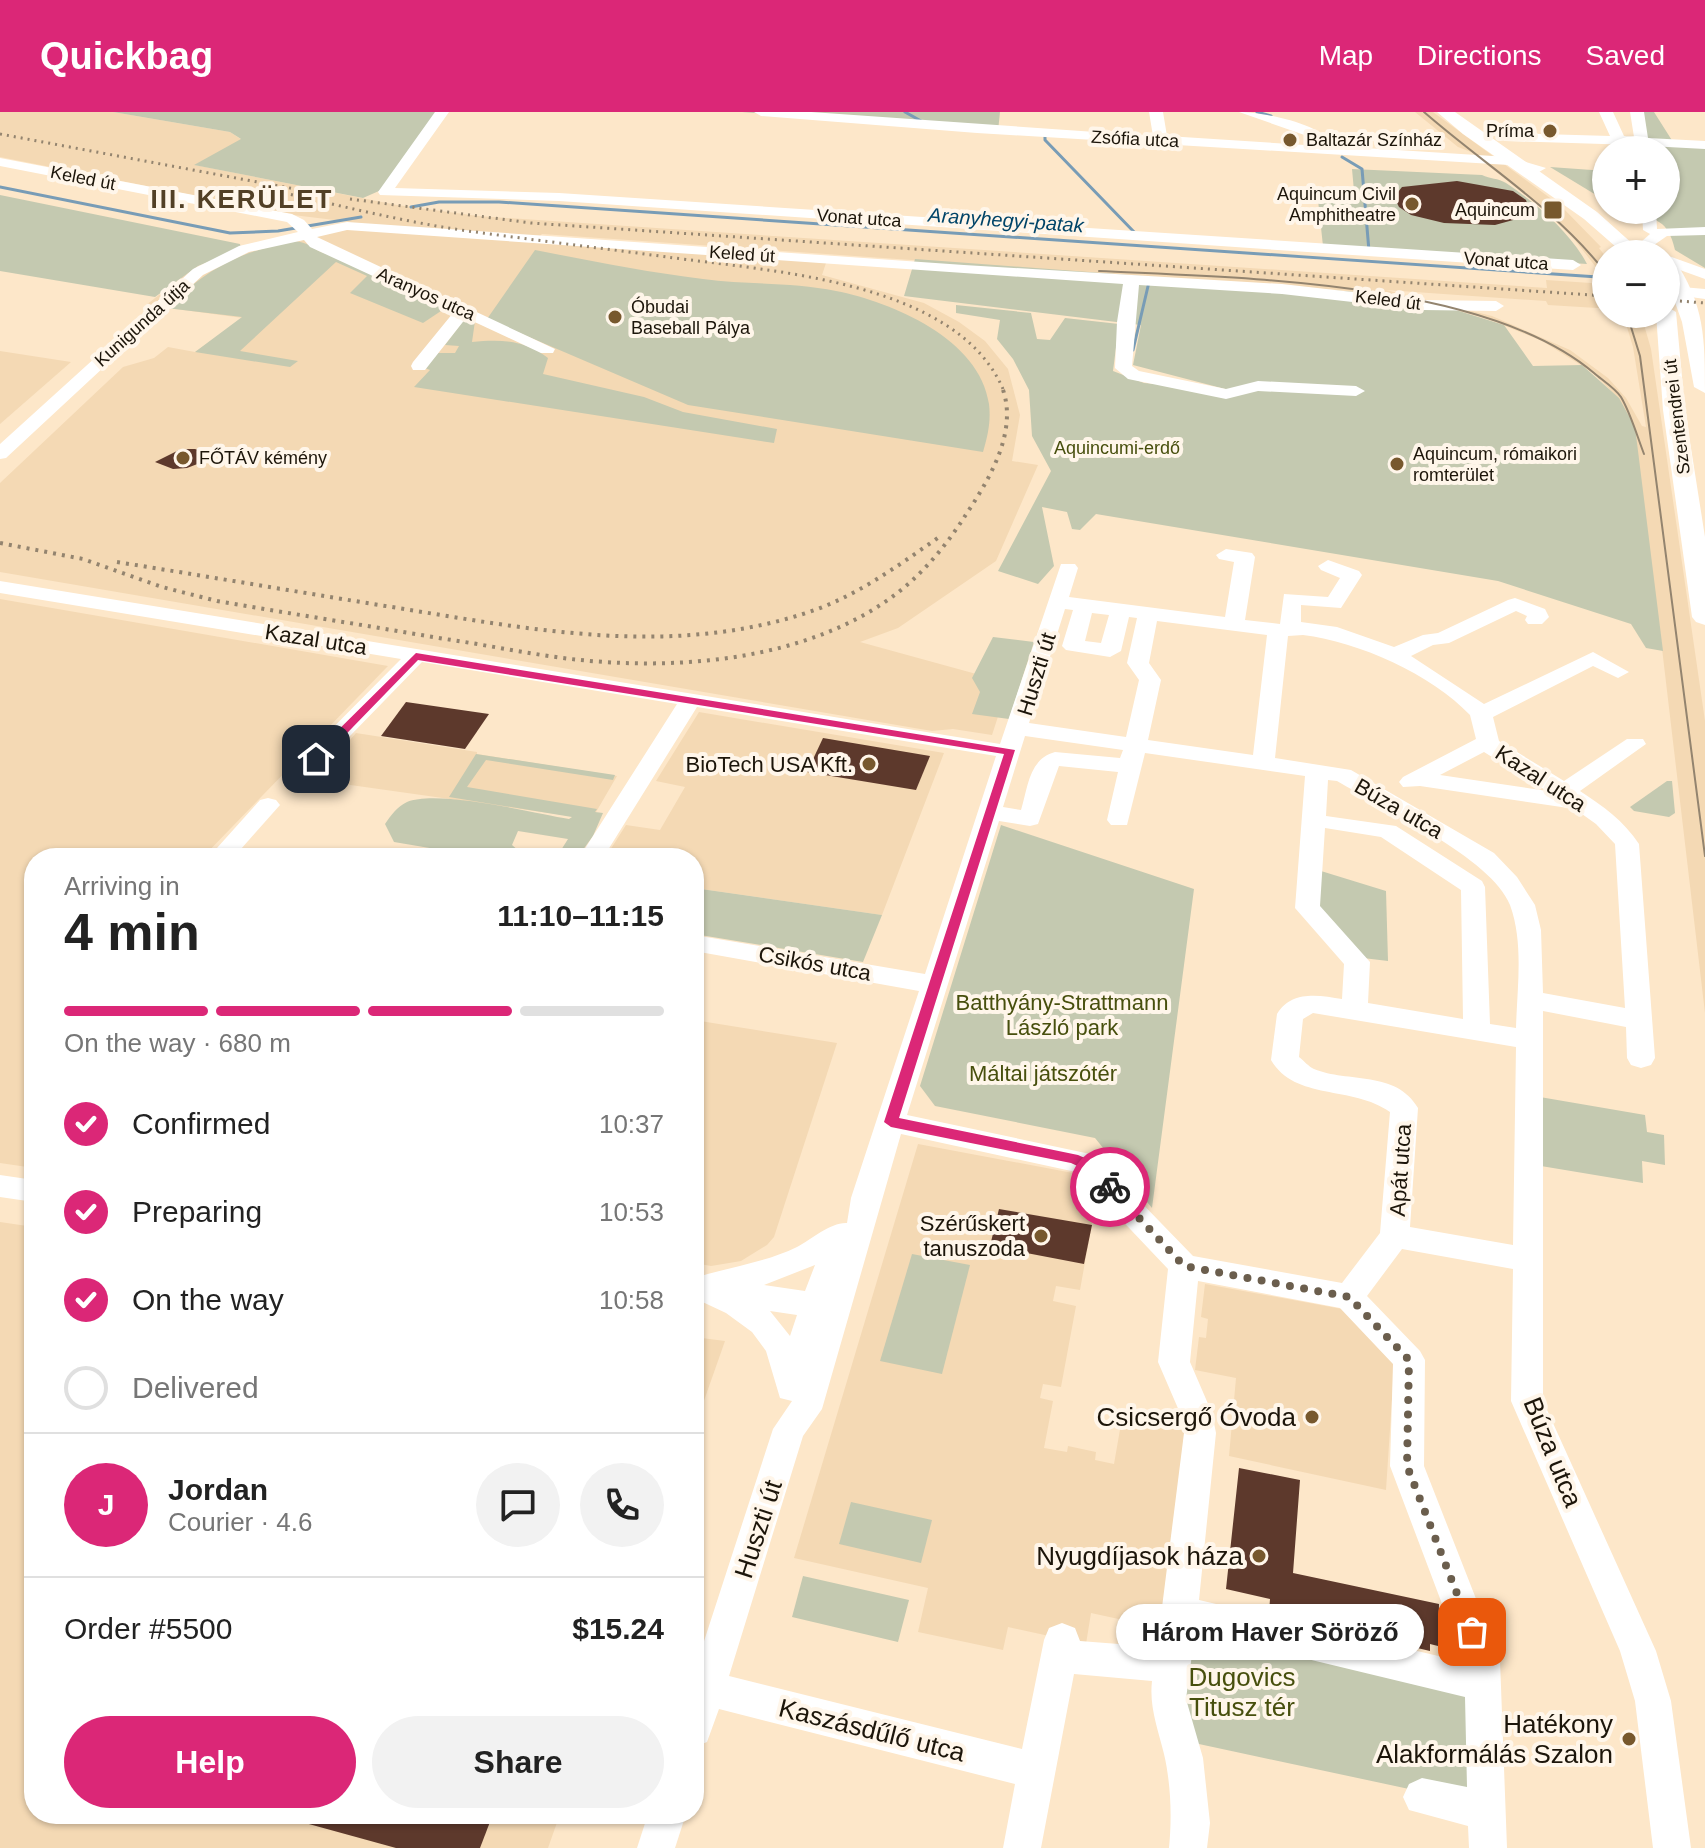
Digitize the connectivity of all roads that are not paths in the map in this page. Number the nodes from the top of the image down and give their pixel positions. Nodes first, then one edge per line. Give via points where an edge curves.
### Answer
1 (442, 112) edge
2 (761, 112) edge
3 (1000, 112) edge
4 (1156, 112) edge
5 (1246, 112) edge
6 (1445, 112) edge
7 (1463, 112) edge
8 (1606, 112) edge
9 (1637, 112) edge
10 (1324, 121) dead end
11 (998, 131) junction
12 (1318, 135) junction
13 (1617, 136) edge
14 (1641, 136) edge
15 (1161, 141) junction
16 (1592, 142) edge
17 (1680, 145) edge
18 (1705, 145) edge
19 (1508, 149) junction
20 (1328, 151) junction
21 (0, 162) edge
22 (1592, 200) edge
23 (1624, 224) edge
24 (305, 229) junction
25 (1705, 231) edge
26 (1638, 240) edge
27 (1642, 240) edge
28 (1654, 240) edge
29 (1573, 265) dead end
30 (1704, 273) edge
31 (1680, 274) edge
32 (1680, 279) edge
33 (1144, 280) junction
34 (1680, 290) edge
35 (1705, 294) edge
36 (1496, 306) dead end
37 (464, 310) junction
38 (1699, 325) edge
39 (1667, 328) edge
40 (547, 349) dead end
41 (419, 366) dead end
42 (1705, 387) edge
43 (1356, 391) dead end
44 (0, 454) edge
45 (1226, 555) dead end
46 (1328, 566) dead end
47 (1068, 568) dead end
48 (0, 587) edge
49 (1058, 602) junction
50 (1084, 606) junction
51 (1120, 610) junction
52 (1148, 614) junction
53 (1705, 617) edge
54 (1535, 620) dead end
55 (1234, 624) junction
56 (1284, 629) junction
57 (416, 656) junction
58 (1392, 656) junction
59 (1618, 672) dead end
60 (691, 700) junction
61 (1481, 714) junction
62 (1015, 740) junction
63 (1488, 744) junction
64 (1635, 744) dead end
65 (1134, 753) junction
66 (1263, 763) junction
67 (303, 771) dead end
68 (1317, 771) junction
69 (1417, 779) junction
70 (1383, 797) junction
71 (1570, 797) junction
72 (268, 805) dead end
73 (991, 812) junction
74 (1119, 820) dead end
75 (1330, 822) dead end
76 (229, 848) edge
77 (597, 848) edge
78 (1508, 882) junction
79 (1473, 887) junction
80 (704, 945) edge
81 (935, 985) junction
82 (1530, 1000) junction
83 (1355, 1010) junction
84 (1639, 1020) junction
85 (1477, 1031) junction
86 (1529, 1040) junction
87 (1641, 1058) dead end
88 (891, 1122) junction
89 (0, 1186) edge
90 (24, 1190) edge
91 (866, 1198) junction
92 (841, 1236) junction
93 (1395, 1236) junction
94 (1528, 1260) junction
95 (1182, 1279) junction
96 (704, 1286) edge
97 (704, 1289) edge
98 (704, 1290) edge
99 (1349, 1297) junction
100 (822, 1319) junction
101 (791, 1385) junction
102 (789, 1429) junction
103 (1181, 1612) junction
104 (1171, 1665) junction
105 (1484, 1684) junction
106 (707, 1688) junction
107 (704, 1697) edge
108 (1037, 1771) junction
109 (1422, 1797) dead end
110 (664, 1824) edge
111 (1488, 1830) edge
112 (656, 1848) edge
113 (1022, 1848) edge
114 (1188, 1848) edge
115 (1672, 1848) edge

1 - 29 street, Vonat utca via 385,192 559,197
2 - 11 street, Zsófia utca
3 - 11 street
4 - 15 street
5 - 12 street
6 - 19 main road
7 - 19 main road
8 - 13 street
9 - 14 street
10 - 12 street
11 - 15 street, Zsófia utca
12 - 20 street
15 - 20 street, Zsófia utca
16 - 19 street, Zsófia utca
17 - 18 street, Zsófia utca
19 - 20 street, Zsófia utca
19 - 22 main road
19 - 26 main road via 1592,216
21 - 24 street, Keled út via 287,217
23 - 27 main road
24 - 33 street, Keled út via 356,226
24 - 37 street, Aranyos utca via 315,244
24 - 44 street, Kunigunda útja via 237,252 198,272
25 - 28 street via 1663,232
30 - 31 street
32 - 35 street
33 - 36 street, Keled út via 1423,305
33 - 43 street via 1125,322 1123,368 1134,375 1226,394 1258,386
34 - 38 main road, Szentendrei út
37 - 40 street, Aranyos utca
37 - 41 street
38 - 42 main road, Szentendrei út
39 - 53 main road, Szentendrei út
45 - 55 street via 1245,557
46 - 56 street via 1352,575 1334,604 1291,598
47 - 49 street, Huszti út
48 - 57 street, Kazal utca
49 - 50 street
49 - 62 street, Huszti út
50 - 51 street
50 - 51 street via 1073,646 1110,651
51 - 52 street
52 - 55 street
52 - 65 street via 1138,663 1150,680
54 - 58 street via 1538,613 1515,604
55 - 56 street
56 - 58 street via 1347,635
56 - 66 street
57 - 60 street, Kazal utca
57 - 67 street
58 - 61 street
59 - 61 street via 1593,658
60 - 62 street, Kazal utca
60 - 77 street
61 - 63 street, Kazal utca
62 - 65 street, Búza utca
62 - 73 street, Huszti út
63 - 69 street
63 - 71 street, Kazal utca
64 - 71 street
65 - 66 street, Búza utca
65 - 73 street via 1122,765 1055,759 1046,764 1030,819
65 - 74 street
66 - 68 street, Búza utca
68 - 70 street, Búza utca via 1343,775
68 - 83 street via 1307,908 1357,962
69 - 70 street
69 - 71 street via 1550,801
70 - 78 street, Búza utca via 1485,858
71 - 84 street, Kazal utca via 1618,828 1627,844
72 - 76 street
73 - 81 street, Huszti út
75 - 79 street via 1388,831
78 - 79 street
78 - 82 street, Búza utca via 1527,911
79 - 85 street
80 - 81 street, Csikós utca
81 - 88 street, Huszti út
82 - 84 street
82 - 86 street, Búza utca
83 - 85 street
83 - 93 street, Apát utca via 1309,1003 1290,1014 1285,1060 1305,1077 1380,1091 1404,1108
84 - 87 street, Kazal utca
85 - 86 street
86 - 94 street, Búza utca
88 - 91 street, Huszti út
88 - 95 street via 1085,1163
89 - 90 street
91 - 92 street
91 - 100 street, Huszti út via 844,1282
92 - 96 street via 784,1268
92 - 100 street
93 - 94 street
93 - 99 street, Apát utca
94 - 115 street, Búza utca via 1527,1401 1638,1651 1656,1716
95 - 99 street
95 - 103 street via 1174,1362 1200,1433
97 - 100 street
98 - 101 street via 765,1323
99 - 105 street via 1409,1360 1407,1466 1482,1660
100 - 101 street, Huszti út
100 - 102 street, Huszti út via 806,1409
101 - 102 street
102 - 106 street, Huszti út
103 - 104 street
103 - 105 street
104 - 108 street via 1103,1659 1060,1648
104 - 114 street via 1168,1699 1184,1758 1191,1823
105 - 111 street
106 - 107 street, Huszti út
106 - 108 street, Kaszásdűlő utca
108 - 113 street
109 - 111 street
110 - 112 street

